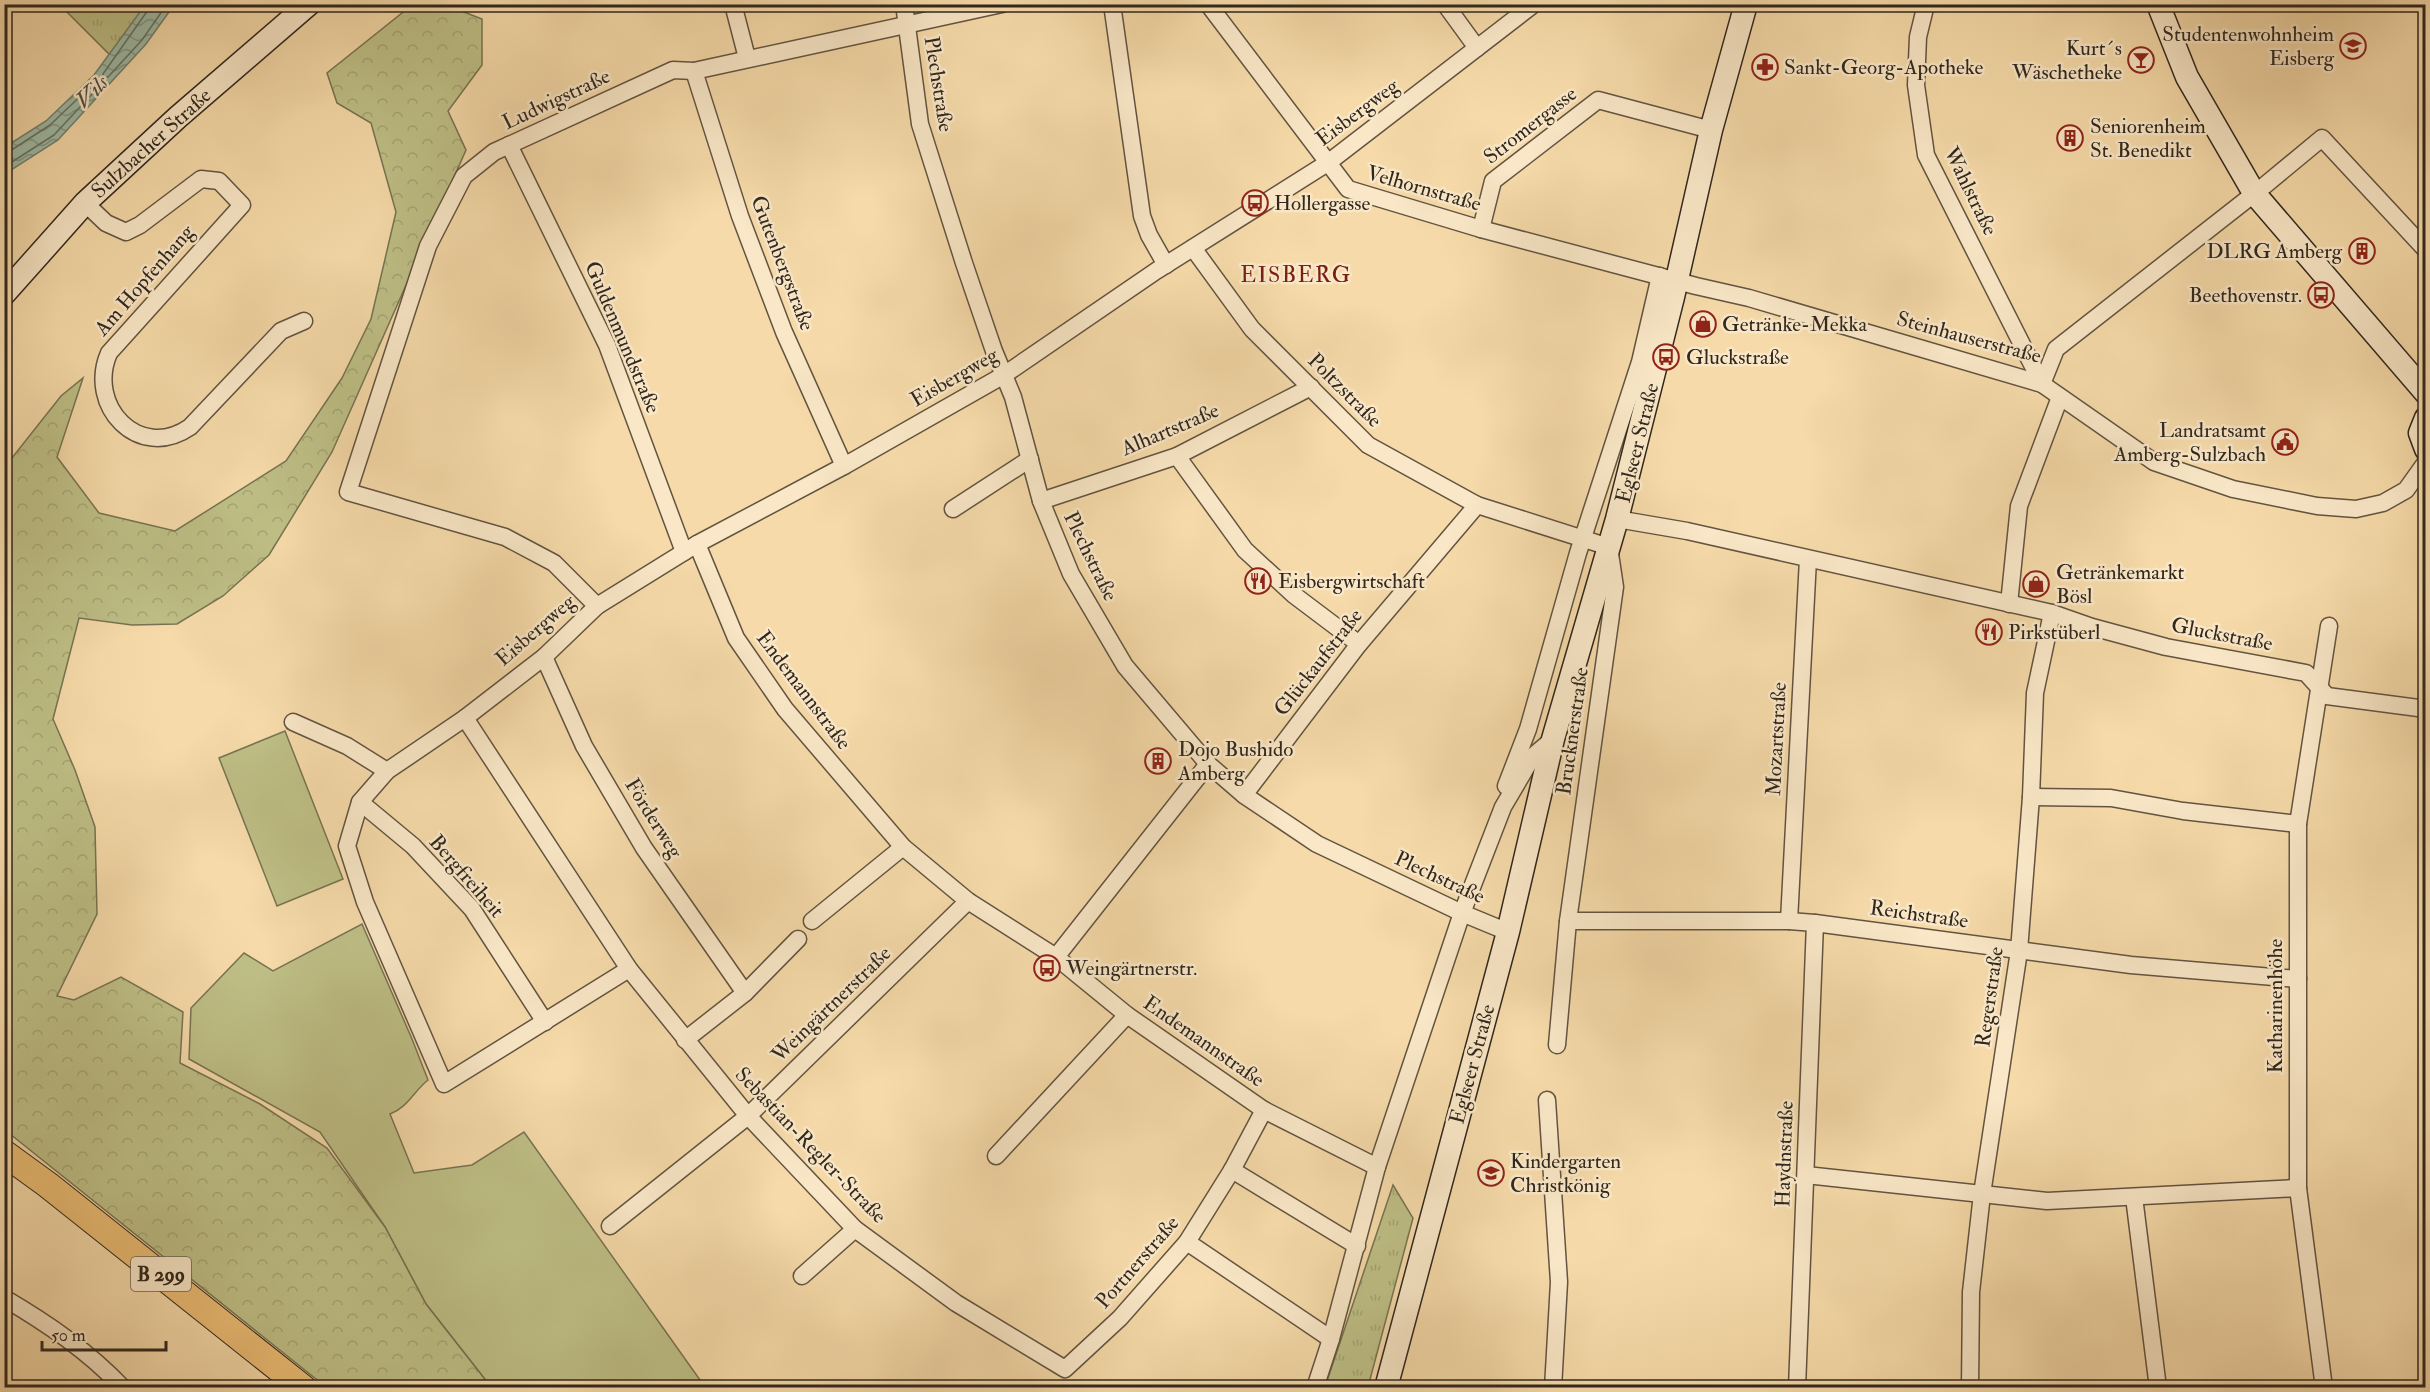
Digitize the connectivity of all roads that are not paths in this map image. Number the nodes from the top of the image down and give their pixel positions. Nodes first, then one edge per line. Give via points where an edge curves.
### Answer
1 (309, 4) edge
2 (733, 4) edge
3 (904, 4) edge
4 (1002, 4) edge
5 (1112, 4) edge
6 (1208, 4) edge
7 (1445, 4) edge
8 (1534, 4) edge
9 (1746, 4) edge
10 (1926, 4) edge
11 (2158, 4) edge
12 (907, 24) junction
13 (1477, 48) junction
14 (747, 58) junction
15 (694, 71) junction
16 (1711, 130) junction
17 (509, 145) junction
18 (1329, 162) junction
19 (2254, 193) junction
20 (85, 203) junction
21 (1481, 229) junction
22 (1193, 248) junction
23 (2426, 250) edge
24 (1166, 265) junction
25 (1669, 278) junction
26 (4, 294) edge
27 (304, 321) dead end
28 (1004, 375) junction
29 (2042, 384) junction
30 (1311, 387) junction
31 (2426, 393) edge
32 (2060, 397) junction
33 (2426, 418) edge
34 (2426, 449) edge
35 (1177, 456) junction
36 (1030, 459) junction
37 (2426, 462) edge
38 (844, 466) junction
39 (1041, 501) junction
40 (1477, 505) junction
41 (953, 509) dead end
42 (1617, 519) junction
43 (1582, 539) junction
44 (1609, 547) junction
45 (691, 548) junction
46 (1808, 559) junction
47 (2009, 604) junction
48 (597, 606) junction
49 (2052, 613) junction
50 (2329, 626) dead end
51 (1359, 644) junction
52 (544, 657) junction
53 (2319, 685) junction
54 (2426, 709) edge
55 (465, 718) junction
56 (293, 722) dead end
57 (1553, 739) junction
58 (1208, 764) junction
59 (387, 771) junction
60 (1244, 795) junction
61 (2031, 797) junction
62 (360, 802) junction
63 (1503, 807) junction
64 (2298, 824) junction
65 (903, 847) junction
66 (968, 901) junction
67 (1462, 914) junction
68 (812, 921) dead end
69 (1568, 921) junction
70 (1789, 921) junction
71 (1815, 923) junction
72 (1508, 932) junction
73 (798, 939) dead end
74 (2019, 951) junction
75 (1056, 957) junction
76 (629, 969) junction
77 (2298, 979) junction
78 (745, 993) junction
79 (1127, 1015) junction
80 (545, 1022) junction
81 (684, 1040) junction
82 (1557, 1045) dead end
83 (1547, 1100) dead end
84 (1264, 1110) junction
85 (748, 1116) junction
86 (996, 1156) dead end
87 (11, 1157) edge
88 (1377, 1167) junction
89 (1232, 1170) junction
90 (1806, 1175) junction
91 (2298, 1188) junction
92 (1982, 1194) junction
93 (2134, 1197) junction
94 (610, 1226) dead end
95 (855, 1229) junction
96 (1187, 1242) junction
97 (1357, 1246) junction
98 (802, 1276) dead end
99 (4, 1298) edge
100 (1331, 1339) junction
101 (1065, 1370) joint
102 (123, 1388) edge
103 (303, 1388) edge
104 (1316, 1388) edge
105 (1386, 1388) edge
106 (1553, 1388) edge
107 (1797, 1388) edge
108 (1970, 1388) edge
109 (2158, 1388) edge
110 (2324, 1388) edge

1 - 20 street, Sulzbacher Straße
2 - 14 street
3 - 12 street, Plechstraße
4 - 12 street, Ludwigstraße
5 - 24 street via 1142,216
6 - 18 street, Velhornstraße
7 - 13 street
8 - 13 street, Eisbergweg
9 - 16 street, Eglseer Straße
10 - 29 street, Wahlstraße via 1918,37 1916,85 1926,155
11 - 19 street via 2187,77
12 - 14 street, Ludwigstraße
12 - 28 street, Plechstraße via 920,124
13 - 18 street, Eisbergweg
14 - 15 street, Ludwigstraße
15 - 17 street, Ludwigstraße via 673,70
15 - 38 street, Gutenbergstraße via 740,216 784,332
16 - 21 street, Stromergasse via 1598,100 1493,181
16 - 25 street, Eglseer Straße
17 - 45 street, Guldenmundstraße via 607,345
17 - 48 street, Ludwigstraße via 464,176 428,246 348,492 505,537 554,563
18 - 21 street, Velhornstraße via 1348,189
18 - 22 street, Eisbergweg
19 - 23 street, Steinhauserstraße via 2322,138
19 - 29 street, Steinhauserstraße via 2056,349
19 - 31 street
20 - 26 street, Sulzbacher Straße
20 - 27 street, Am Hopfenhang via 106,223 126,232 201,179 219,181 242,205 109,353 102,380 105,396 125,427 142,437 163,438 190,427 281,331
21 - 25 street, Velhornstraße
22 - 24 street, Eisbergweg
22 - 30 street, Poltzstraße via 1252,329
24 - 28 street, Eisbergweg
25 - 29 street, Steinhauserstraße via 1749,297
25 - 42 street, Eglseer Straße
25 - 43 street, Eglseer Straße
28 - 36 street, Plechstraße
28 - 38 street, Eisbergweg
29 - 32 street
30 - 35 street, Alhartstraße
30 - 40 street, Poltzstraße via 1368,445
32 - 37 street via 2154,462 2233,489 2317,506 2356,509 2383,503 2406,490
32 - 47 street via 2019,506
33 - 34 street via 2420,434
35 - 39 street, Alhartstraße
35 - 51 street via 1245,550 1294,596
36 - 39 street, Plechstraße
36 - 41 street
38 - 45 street, Eisbergweg
39 - 58 street, Plechstraße via 1071,574 1125,666
40 - 43 street, Poltzstraße
40 - 51 street, Glückaufstraße
42 - 44 street, Eglseer Straße
42 - 46 street, Gluckstraße
43 - 44 street, Poltzstraße
43 - 63 street, Eglseer Straße via 1528,729 1506,786
44 - 57 street, Eglseer Straße
44 - 69 street, Brucknerstraße via 1615,587
45 - 48 street, Eisbergweg
45 - 65 street, Endemannstraße via 736,638 785,709
46 - 47 street, Gluckstraße
46 - 70 street, Mozartstraße
47 - 49 street, Gluckstraße
48 - 52 street, Eisbergweg
49 - 53 street, Gluckstraße via 2166,647 2306,673
49 - 61 street, Regerstraße via 2035,693
50 - 53 street, Katharinenhöhe
51 - 60 street, Glückaufstraße
52 - 55 street, Eisbergweg
52 - 78 street, Förderweg via 584,746 644,848
53 - 54 street, Gluckstraße via 2327,696
53 - 64 street, Katharinenhöhe
55 - 59 street, Eisbergweg
55 - 76 street, Sebastian-Regler-Straße
56 - 59 street via 347,746
57 - 63 street, Eglseer Straße via 1533,756
57 - 72 street, Eglseer Straße
58 - 60 street, Plechstraße
58 - 75 street
59 - 62 street, Eisbergweg
60 - 67 street, Plechstraße via 1317,844
61 - 64 street via 2111,798
61 - 74 street, Regerstraße
62 - 80 street, Bergfreiheit via 413,846 472,909
62 - 80 street, Eisbergweg via 347,846 365,902 444,1084
63 - 67 street, Eglseer Straße
64 - 77 street, Katharinenhöhe
65 - 66 street, Endemannstraße
65 - 68 street
66 - 75 street, Endemannstraße
66 - 85 street, Weingärtnerstraße
67 - 72 street, Plechstraße
67 - 88 street, Eglseer Straße
69 - 70 street, Reichstraße
69 - 82 street, Brucknerstraße
70 - 71 street, Reichstraße
71 - 74 street, Reichstraße
71 - 90 street, Haydnstraße
72 - 105 street, Eglseer Straße
73 - 78 street
74 - 77 street, Reichstraße
74 - 92 street, Regerstraße
75 - 79 street, Endemannstraße
76 - 80 street
76 - 81 street, Sebastian-Regler-Straße
77 - 91 street, Katharinenhöhe
78 - 81 street
79 - 84 street, Endemannstraße
79 - 86 street
81 - 85 street, Sebastian-Regler-Straße
83 - 106 street via 1559,1282
84 - 88 street, Endemannstraße
84 - 89 street, Portnerstraße
85 - 94 street, Weingärtnerstraße
85 - 95 street, Sebastian-Regler-Straße
87 - 103 main road, B 299
88 - 97 street, Eglseer Straße
89 - 96 street, Portnerstraße
89 - 97 street
90 - 92 street
90 - 107 street, Haydnstraße
91 - 93 street
91 - 110 street, Katharinenhöhe
92 - 93 street via 2047,1201
92 - 108 street, Regerstraße via 1971,1292
93 - 109 street
95 - 98 street
95 - 101 street, Sebastian-Regler-Straße via 956,1303
96 - 100 street
96 - 101 street, Portnerstraße via 1120,1318
97 - 100 street, Eglseer Straße
99 - 102 street via 46,1322 100,1364
100 - 104 street, Eglseer Straße

